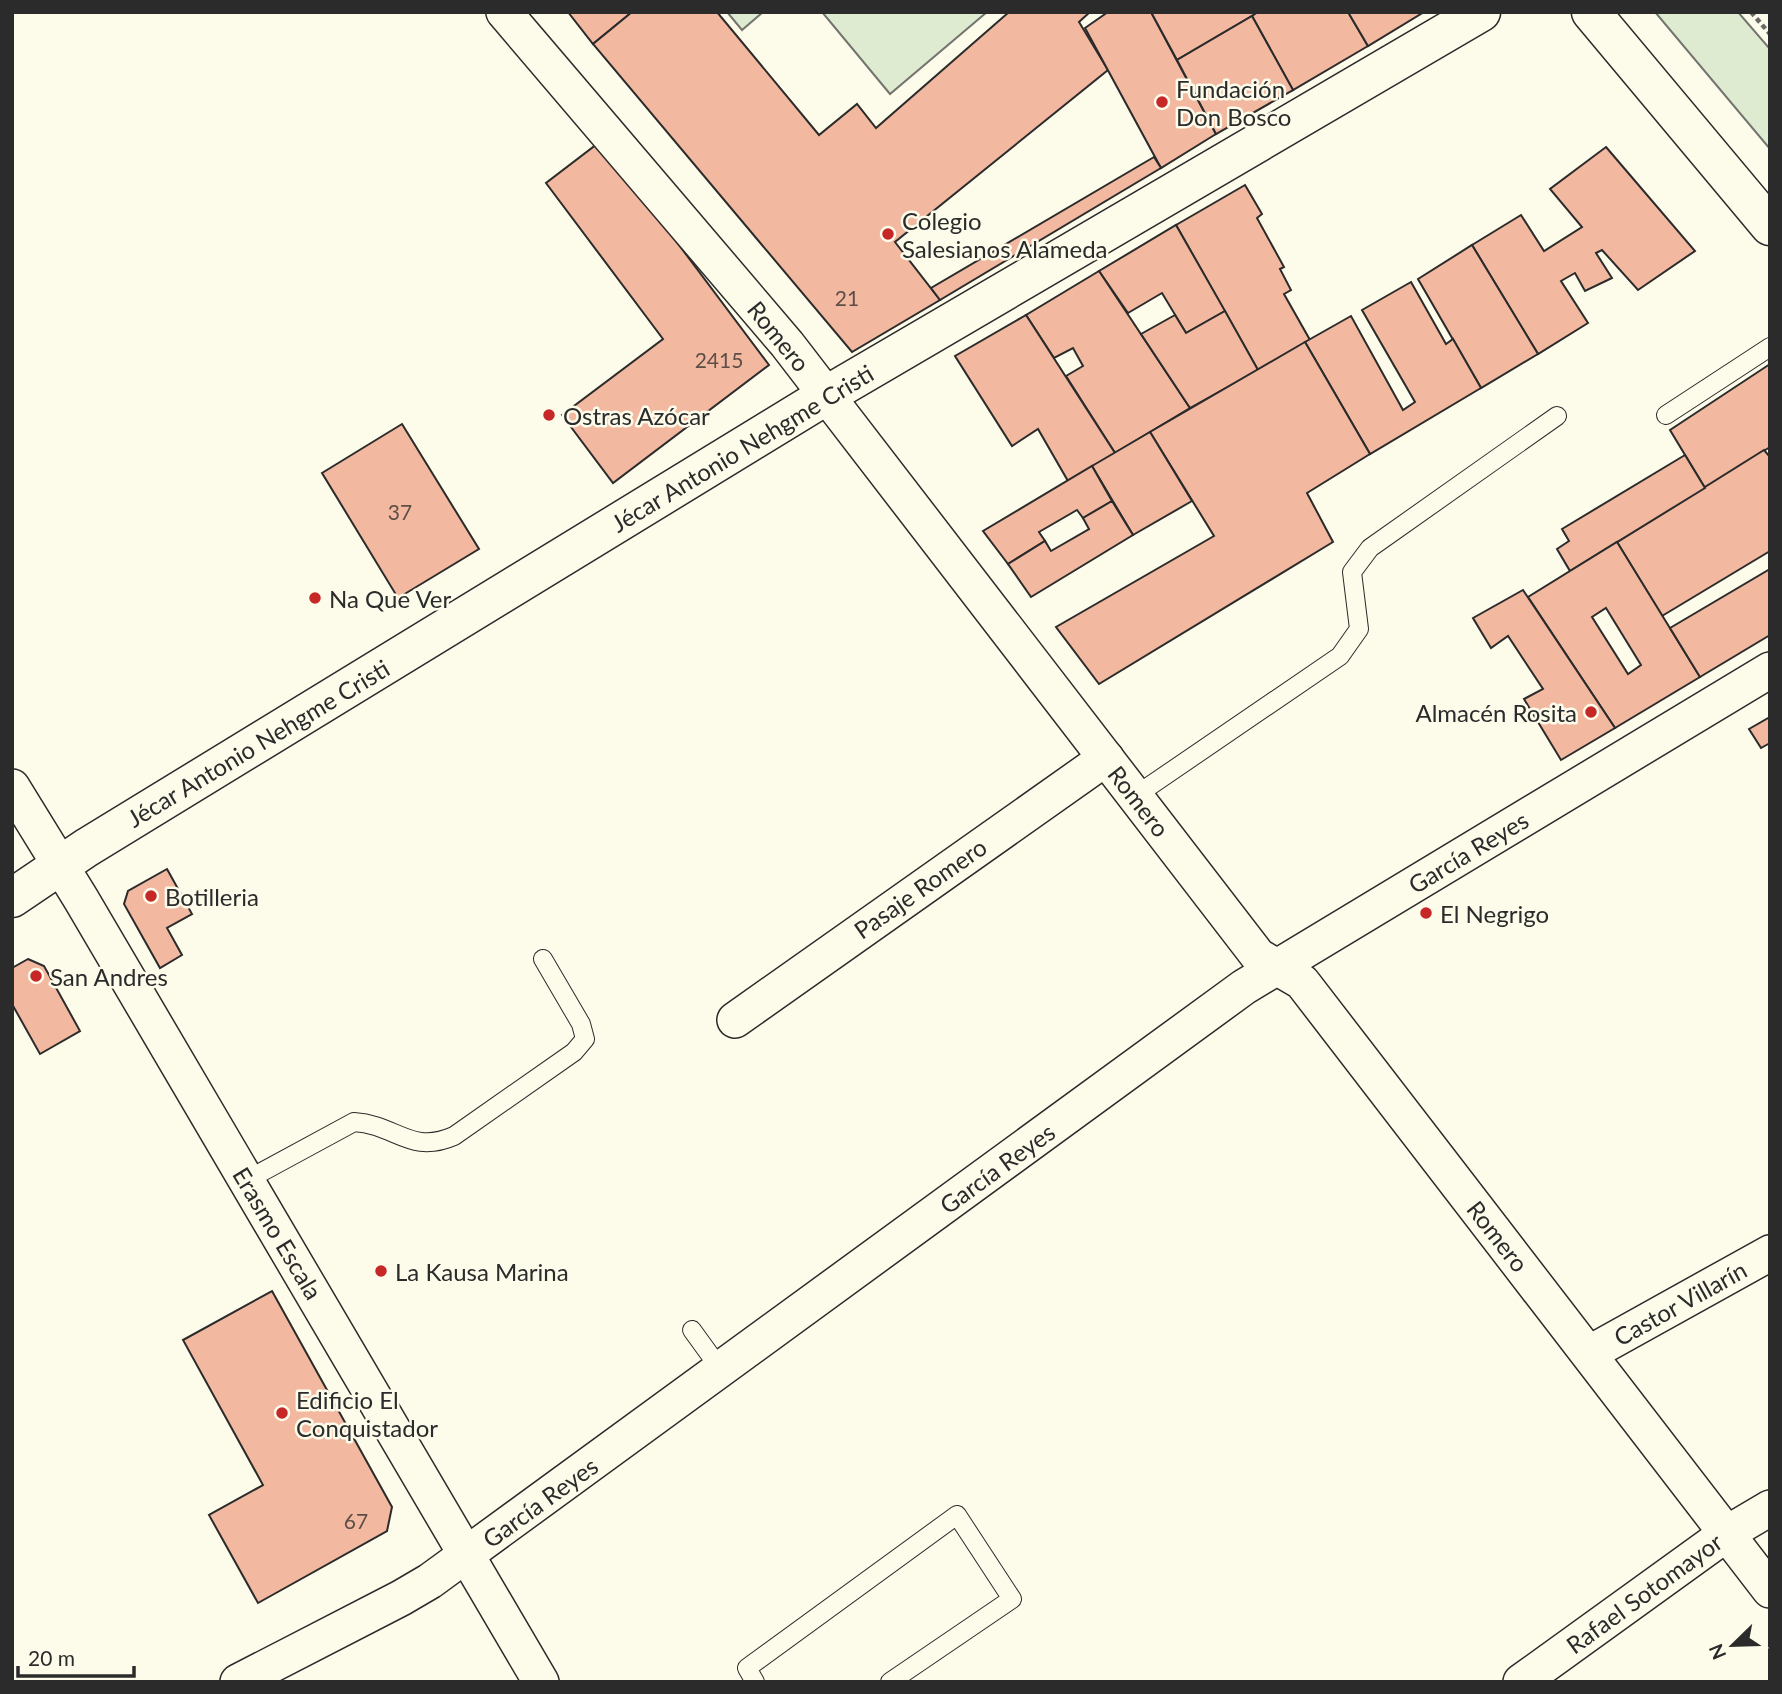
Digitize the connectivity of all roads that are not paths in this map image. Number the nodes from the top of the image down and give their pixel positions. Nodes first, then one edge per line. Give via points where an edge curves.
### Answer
1 (504, 12) edge
2 (1481, 12) edge
3 (1591, 12) edge
4 (1770, 226) edge
5 (1770, 347) edge
6 (827, 395) junction
7 (1665, 415) dead end
8 (1557, 416) dead end
9 (1770, 670) edge
10 (1106, 758) junction
11 (12, 787) edge
12 (1135, 796) junction
13 (61, 866) junction
14 (12, 898) edge
15 (543, 959) dead end
16 (1277, 967) junction
17 (735, 1020) dead end
18 (247, 1180) junction
19 (1770, 1253) edge
20 (692, 1330) dead end
21 (1590, 1353) junction
22 (721, 1370) junction
23 (1770, 1508) edge
24 (1726, 1534) junction
25 (468, 1554) junction
26 (1770, 1590) edge
27 (238, 1682) edge
28 (541, 1682) edge
29 (755, 1682) edge
30 (890, 1682) edge
31 (1521, 1682) edge

1 - 6 street, Romero
2 - 6 street, Jécar Antonio Nehgme Cristi
3 - 4 street
5 - 7 lane
6 - 10 street, Romero
6 - 13 street, Jécar Antonio Nehgme Cristi
8 - 12 lane via 1370,548 1352,572 1359,629 1340,656
9 - 16 street, García Reyes
10 - 12 street, Romero
10 - 17 street, Pasaje Romero
11 - 13 street, Erasmo Escala
12 - 16 street, Romero via 1258,956
13 - 14 street, Jécar Antonio Nehgme Cristi
13 - 18 street, Erasmo Escala
15 - 18 lane via 581,1024 585,1039 575,1052 436,1144 418,1143 373,1123 354,1122
16 - 21 street, Romero via 1301,982
16 - 22 street, García Reyes
18 - 25 street, Erasmo Escala
19 - 21 street, Castor Villarín
20 - 22 lane
21 - 24 street, Romero
22 - 25 street, García Reyes
23 - 24 street, Rafael Sotomayor
24 - 26 street, Romero
24 - 31 street, Rafael Sotomayor
25 - 27 street, García Reyes via 401,1598
25 - 28 street, Erasmo Escala
29 - 30 lane via 747,1668 957,1515 1012,1599

